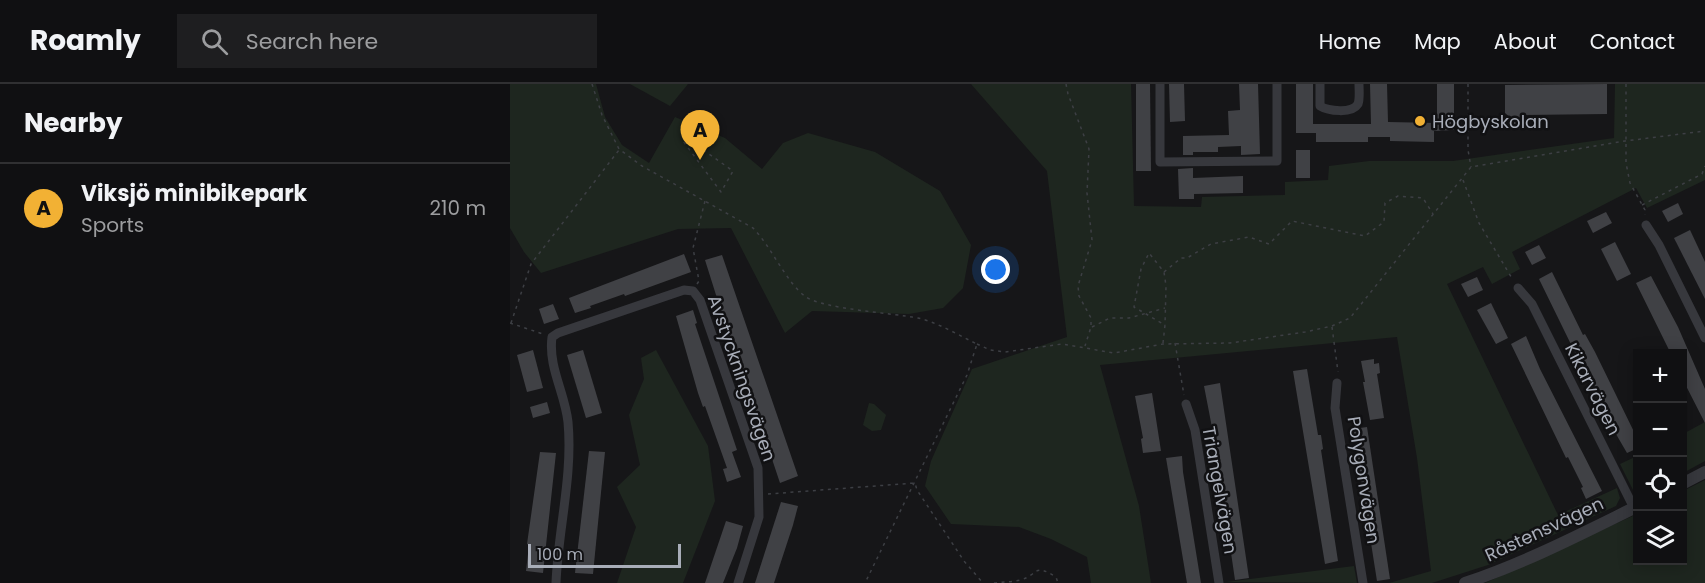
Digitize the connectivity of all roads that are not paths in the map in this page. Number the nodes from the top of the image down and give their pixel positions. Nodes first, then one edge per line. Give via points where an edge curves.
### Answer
1 (1160, 84) edge
2 (1277, 84) edge
3 (1320, 84) edge
4 (1359, 84) edge
5 (1646, 225) road end
6 (1518, 288) road end
7 (1705, 338) edge
8 (1337, 383) road end
9 (1185, 404) road end
10 (1705, 472) edge
11 (1687, 482) edge
12 (1633, 501) edge
13 (1633, 508) edge
14 (556, 583) edge
15 (738, 583) edge
16 (1219, 583) edge
17 (1363, 583) edge
18 (1465, 583) edge

1 - 2 street via 1160,162 1277,161
3 - 4 street via 1320,106 1348,110 1359,102
5 - 7 street
6 - 12 street, Kikarvägen via 1532,304
8 - 17 street, Polygonvägen via 1335,408
9 - 16 street, Triangelvägen via 1195,430
10 - 11 street
13 - 18 street, Råstensvägen via 1540,553
14 - 15 street, Avstyckningsvägen via 568,471 568,422 550,353 552,338 684,290 693,291 700,300 758,468 759,517

